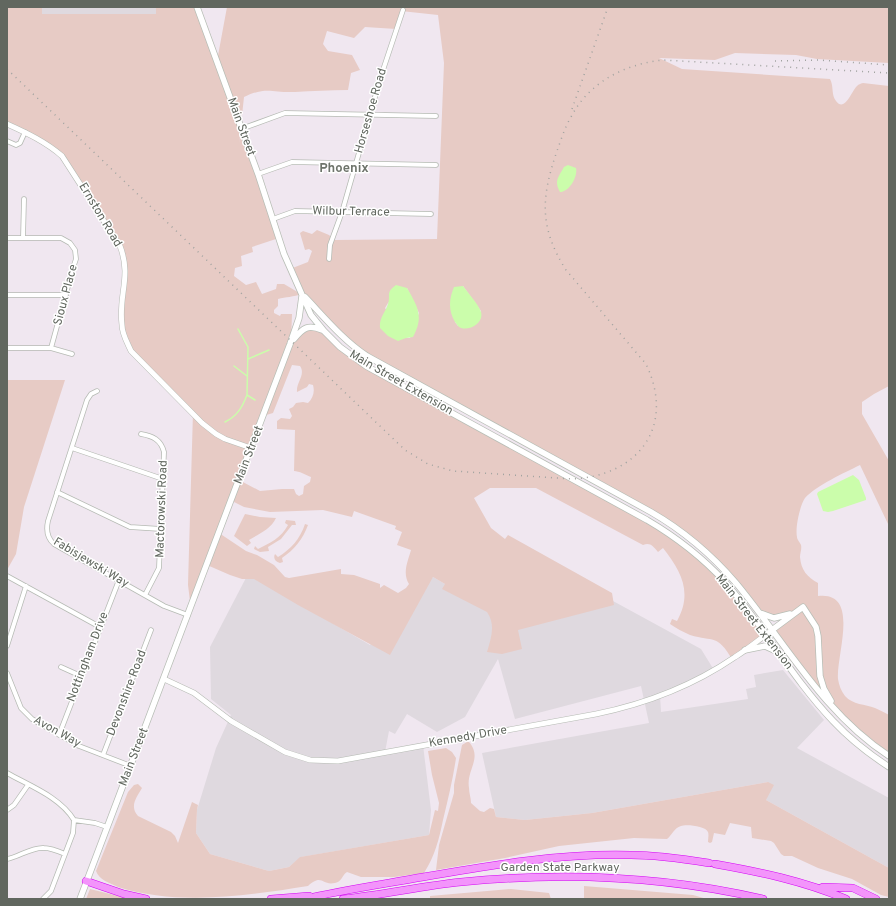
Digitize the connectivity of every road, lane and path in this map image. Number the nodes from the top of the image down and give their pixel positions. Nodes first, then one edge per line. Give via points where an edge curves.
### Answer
1 (197, 7) edge
2 (403, 10) dead end
3 (370, 115) junction
4 (436, 116) dead end
5 (7, 124) edge
6 (242, 129) junction
7 (25, 132) junction
8 (7, 141) edge
9 (356, 163) junction
10 (436, 165) dead end
11 (258, 174) junction
12 (24, 199) dead end
13 (342, 212) junction
14 (431, 214) dead end
15 (273, 219) junction
16 (7, 238) edge
17 (23, 238) junction
18 (329, 259) dead end
19 (302, 294) junction
20 (7, 295) edge
21 (66, 295) junction
22 (324, 331) junction
23 (291, 342) junction
24 (7, 348) edge
25 (51, 348) junction
26 (72, 354) dead end
27 (97, 391) dead end
28 (141, 434) dead end
29 (72, 448) junction
30 (251, 448) junction
31 (163, 479) junction
32 (57, 492) junction
33 (161, 529) junction
34 (7, 576) edge
35 (119, 580) junction
36 (26, 586) junction
37 (145, 595) junction
38 (760, 613) junction
39 (794, 613) junction
40 (188, 615) junction
41 (100, 627) junction
42 (151, 630) dead end
43 (772, 630) junction
44 (766, 635) junction
45 (7, 646) edge
46 (745, 650) junction
47 (778, 652) junction
48 (61, 668) dead end
49 (7, 673) edge
50 (81, 676) junction
51 (164, 679) junction
52 (840, 715) junction
53 (59, 735) junction
54 (103, 755) junction
55 (889, 756) edge
56 (130, 766) junction
57 (889, 767) edge
58 (7, 773) edge
59 (28, 785) junction
60 (7, 810) edge
61 (74, 820) junction
62 (107, 827) junction
63 (65, 854) junction
64 (7, 859) edge
65 (86, 881) junction
66 (816, 887) junction
67 (323, 895) junction
68 (353, 898) edge
69 (43, 899) edge
70 (80, 899) edge
71 (146, 899) edge
72 (271, 899) edge
73 (304, 899) edge
74 (344, 899) edge
75 (763, 899) edge
76 (846, 899) edge
77 (876, 899) edge

1 - 6 main road, Main Street
2 - 3 street, Horseshoe Road
3 - 4 street
3 - 6 street via 285,113
3 - 9 street, Horseshoe Road
5 - 7 street, Ernston Road
6 - 11 main road, Main Street
7 - 8 street via 20,143 16,145
7 - 30 street, Ernston Road via 52,147 62,156 120,246 126,267 122,326 131,351 202,423 225,439
9 - 10 street
9 - 11 street via 292,162
9 - 13 street, Horseshoe Road
11 - 15 main road, Main Street
12 - 17 street
13 - 14 street, Wilbur Terrace
13 - 15 street, Wilbur Terrace via 295,211
13 - 18 street, Horseshoe Road via 330,245
15 - 19 main road, Main Street via 287,261
16 - 17 street
17 - 21 street, Sioux Place via 61,238 70,243 75,250 76,259
19 - 22 main road, Main Street Extension via 311,315
19 - 23 main road, Main Street via 299,318
19 - 38 main road, Main Street Extension via 338,333 374,360 678,528 720,564
20 - 21 street
21 - 25 street, Sioux Place
22 - 23 main road via 313,327 304,328
22 - 44 main road, Main Street Extension via 340,347 366,366 667,532 692,550 720,577
23 - 30 main road, Main Street
24 - 25 street
25 - 26 street
27 - 29 street, Fabisjewski Way via 87,400
28 - 31 street, Mactorowski Road via 156,438 162,447
29 - 31 street
29 - 32 street, Fabisjewski Way
30 - 40 main road, Main Street
31 - 33 street, Mactorowski Road
32 - 33 street via 130,527
32 - 35 street, Fabisjewski Way via 47,527 51,541
33 - 37 street, Mactorowski Road via 159,568
34 - 36 street
35 - 37 street, Fabisjewski Way
35 - 41 street, Nottingham Drive
36 - 41 street
36 - 45 street
37 - 40 street, Fabisjewski Way
38 - 39 main road via 774,618
38 - 43 main road, Main Street Extension
39 - 43 main road
39 - 52 main road via 803,607 817,630 819,668 823,686
40 - 51 main road, Main Street
41 - 50 street, Nottingham Drive
42 - 54 street, Devonshire Road
43 - 44 street, Kennedy Drive
43 - 52 main road, Main Street Extension
44 - 46 street, Kennedy Drive
44 - 47 main road, Main Street Extension
46 - 47 main road via 765,646
46 - 51 street, Kennedy Drive via 691,682 624,707 333,761 310,760 285,752 231,721 194,693
47 - 57 main road, Main Street Extension via 835,724
48 - 50 street
49 - 53 street, Avon Way via 21,708 28,716
50 - 53 street, Nottingham Drive
51 - 56 main road, Main Street
52 - 55 main road, Main Street Extension
53 - 54 street, Avon Way
54 - 56 street, Avon Way
56 - 62 main road, Main Street
58 - 59 street
59 - 60 street via 14,805
59 - 61 street via 59,802
61 - 62 street via 95,822
61 - 63 street via 73,833
62 - 65 main road, Main Street
63 - 64 street via 43,847
63 - 69 street via 51,891
65 - 70 main road, Main Street
65 - 71 highway
66 - 67 highway, Garden State Parkway via 712,863 653,856 600,855 450,872
66 - 76 highway, Garden State Parkway
66 - 77 highway via 853,888
67 - 72 highway
67 - 73 highway
68 - 74 highway, Garden State Parkway
68 - 75 highway, Garden State Parkway via 448,883 533,877 606,877 687,885

